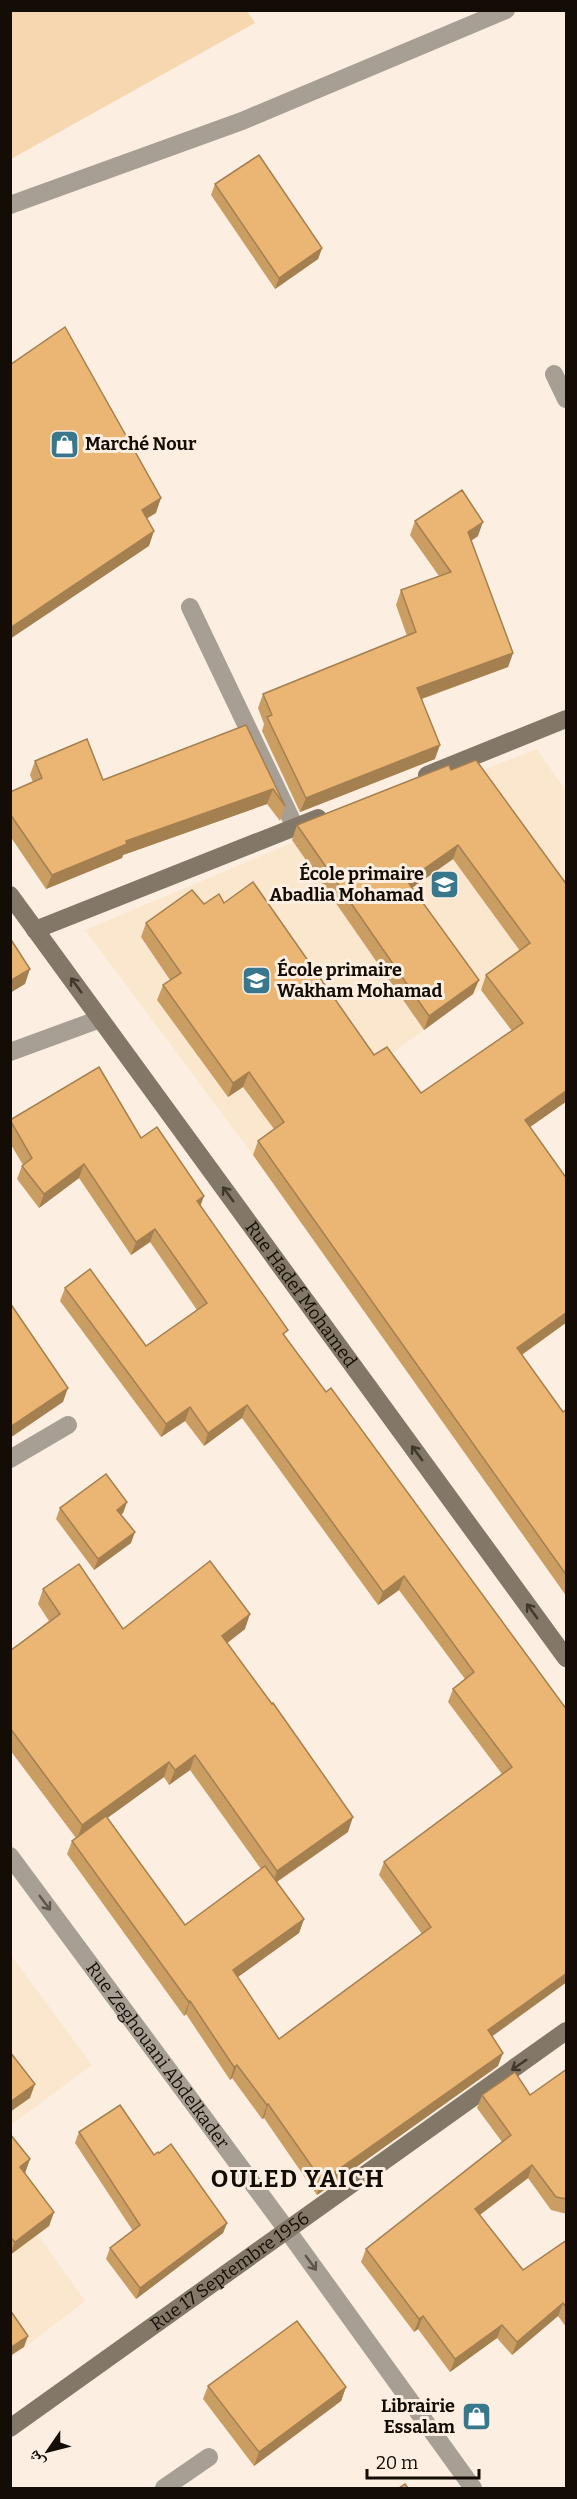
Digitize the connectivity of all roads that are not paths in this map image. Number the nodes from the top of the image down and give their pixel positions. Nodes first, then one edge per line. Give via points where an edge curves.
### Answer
1 (506, 10) edge
2 (10, 205) edge
3 (554, 374) dead end
4 (567, 399) edge
5 (190, 607) dead end
6 (567, 719) edge
7 (415, 780) edge
8 (339, 810) edge
9 (295, 827) junction
10 (10, 895) edge
11 (35, 930) junction
12 (100, 1019) junction
13 (10, 1052) edge
14 (68, 1425) dead end
15 (10, 1459) edge
16 (567, 1658) edge
17 (10, 1856) edge
18 (567, 2031) edge
19 (287, 2230) junction
20 (10, 2428) edge
21 (209, 2457) dead end
22 (164, 2488) edge
23 (473, 2488) edge

1 - 2 street via 242,121
3 - 4 street
5 - 9 street
6 - 7 street
8 - 9 street
9 - 11 street
10 - 11 street, Rue Hadef Mohamed
12 -> 11 street, Rue Hadef Mohamed
12 - 13 street
16 -> 12 street, Rue Hadef Mohamed
14 - 15 street
17 -> 19 street, Rue Zeghouani Abdelkader
18 -> 19 street, Rue 17 Septembre 1956
19 - 20 street, Rue 17 Septembre 1956
19 -> 23 street, Rue Zeghouani Abdelkader
21 - 22 street

